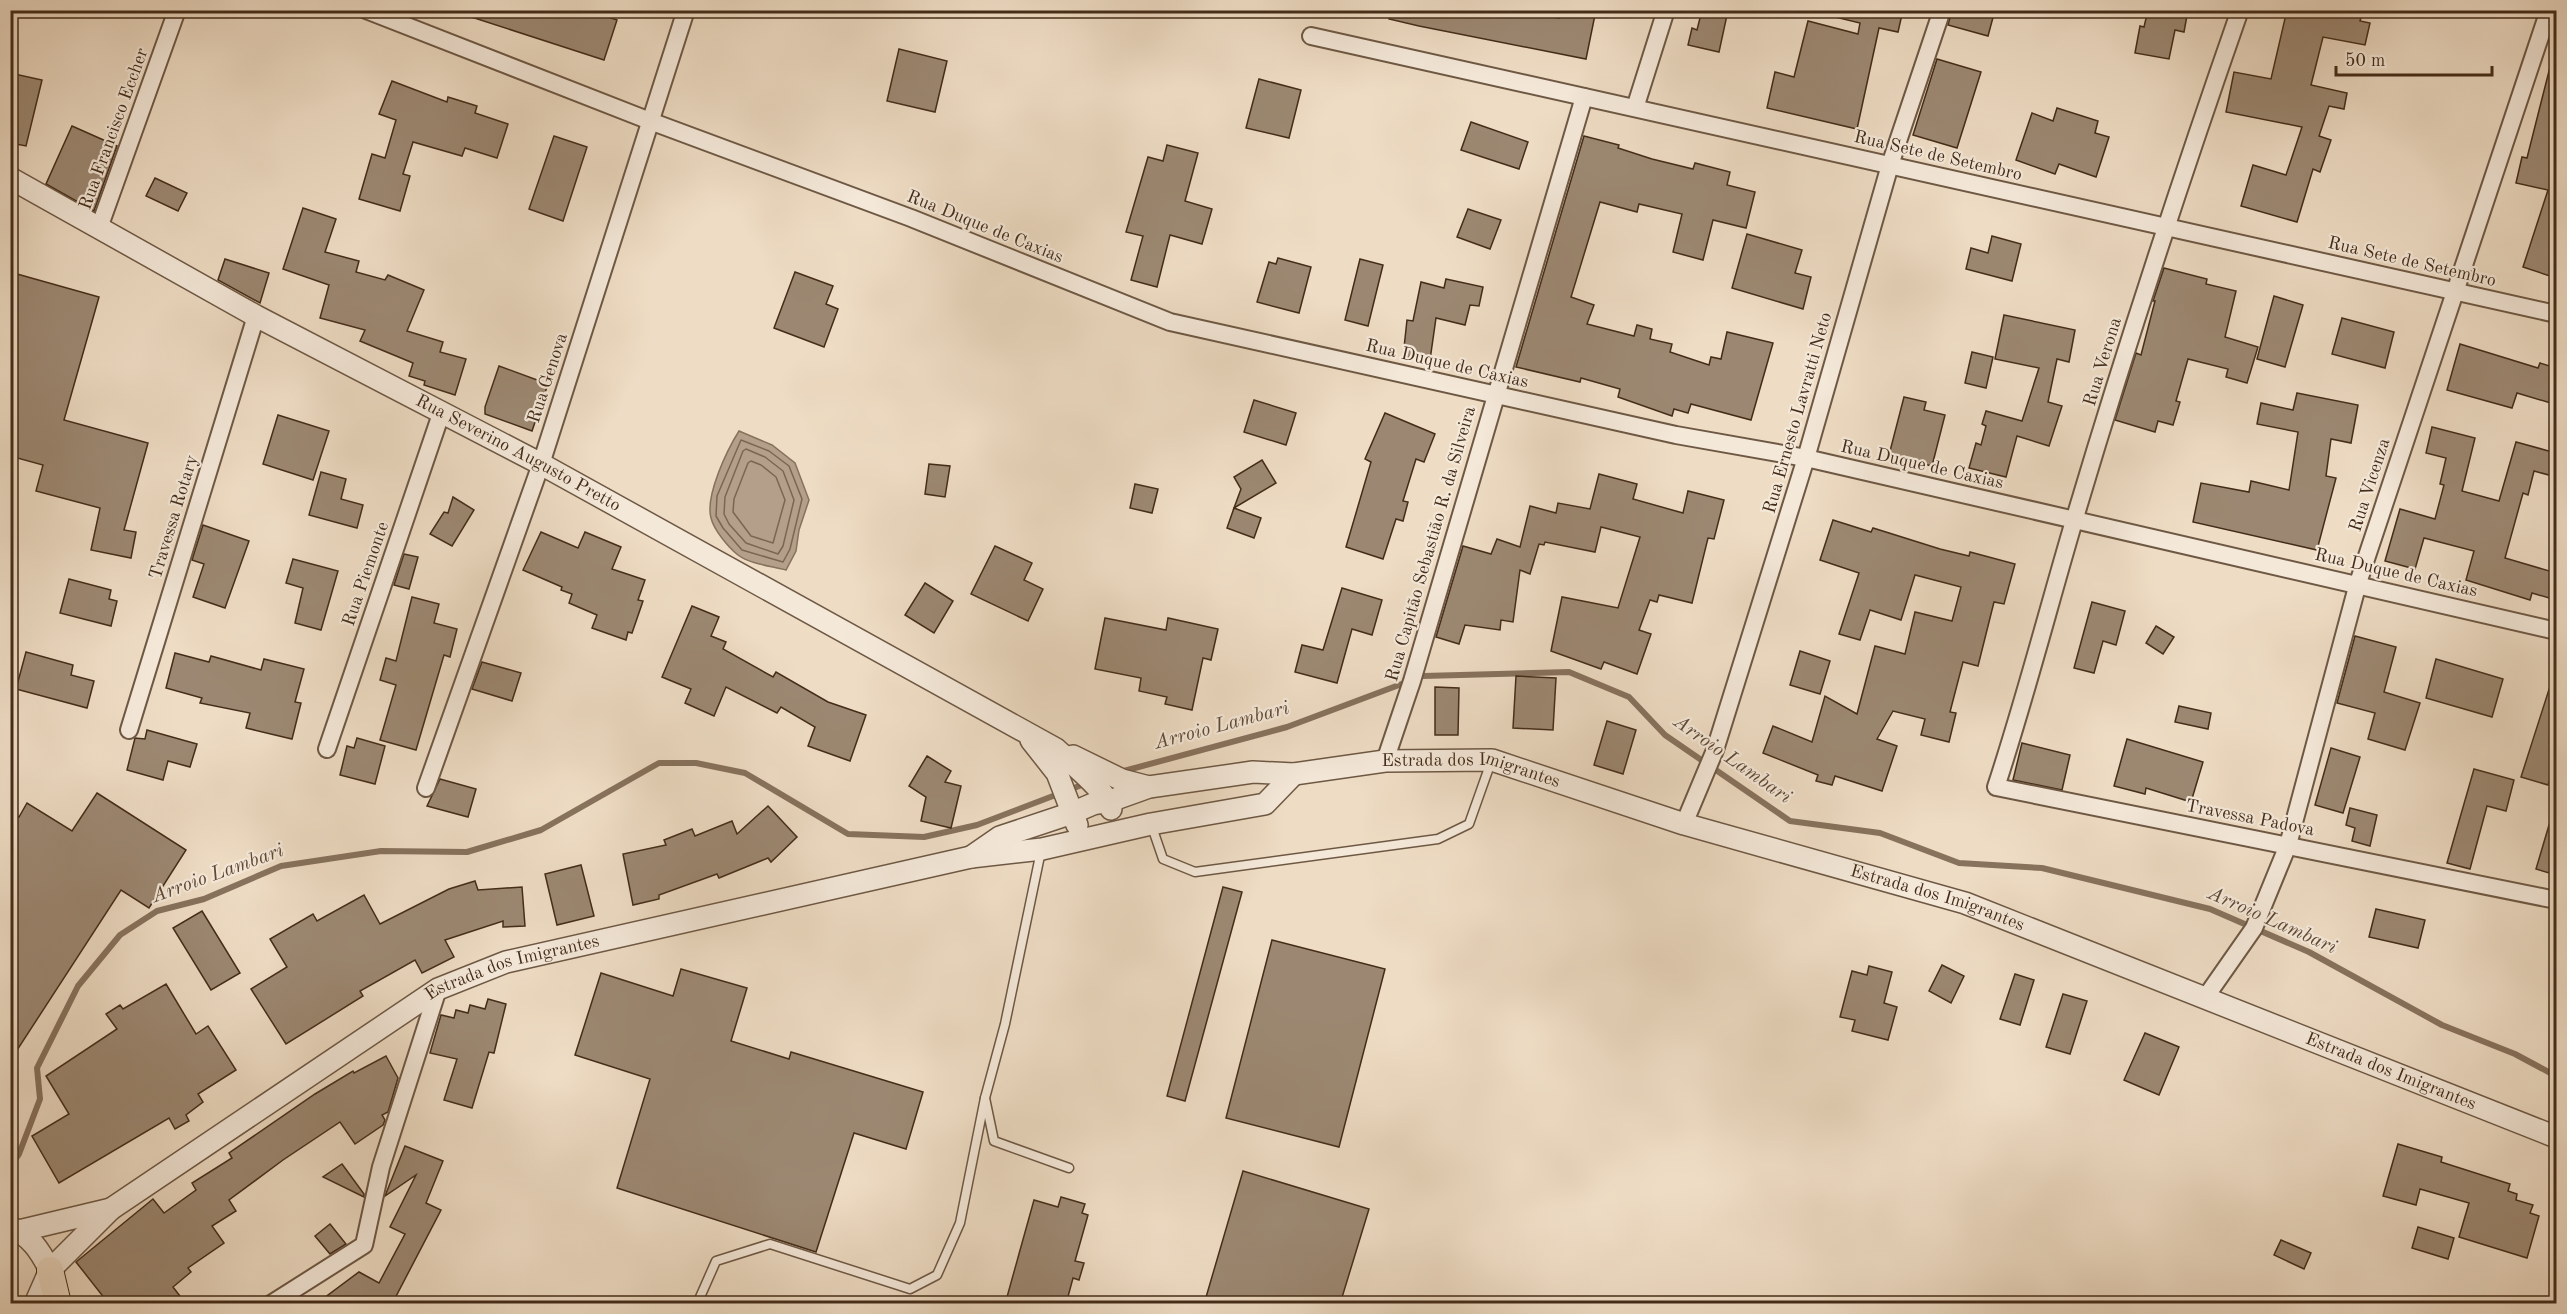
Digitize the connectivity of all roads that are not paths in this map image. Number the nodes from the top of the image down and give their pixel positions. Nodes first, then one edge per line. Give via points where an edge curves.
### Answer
1 (177, 10) edge
2 (366, 10) edge
3 (686, 10) edge
4 (1666, 10) edge
5 (1942, 10) edge
6 (2240, 10) edge
7 (2549, 10) edge
8 (1311, 36) dead end
9 (1584, 97) junction
10 (1635, 108) junction
11 (650, 121) junction
12 (1890, 165) junction
13 (10, 178) edge
14 (2165, 226) junction
15 (99, 228) junction
16 (2456, 291) junction
17 (2556, 314) edge
18 (256, 316) junction
19 (1495, 394) junction
20 (442, 411) junction
21 (1806, 458) junction
22 (541, 464) junction
23 (2074, 520) junction
24 (2358, 584) junction
25 (2556, 631) edge
26 (2015, 728) joint
27 (129, 730) dead end
28 (1023, 731) junction
29 (327, 749) dead end
30 (1492, 760) junction
31 (1385, 761) junction
32 (1086, 767) junction
33 (1294, 774) junction
34 (1149, 787) junction
35 (426, 788) dead end
36 (1106, 798) junction
37 (1071, 809) junction
38 (1151, 824) junction
39 (1684, 824) junction
40 (1114, 831) junction
41 (1083, 839) junction
42 (2288, 846) junction
43 (1042, 849) junction
44 (971, 858) junction
45 (2556, 900) edge
46 (438, 989) junction
47 (2205, 998) junction
48 (985, 1098) junction
49 (2556, 1137) edge
50 (1069, 1168) dead end
51 (111, 1209) junction
52 (15, 1229) edge
53 (50, 1270) junction
54 (35, 1304) edge
55 (58, 1304) edge
56 (271, 1304) edge
57 (697, 1304) edge

1 - 15 street, Rua Francisco Eccher
2 - 11 street, Rua Duque de Caxias
3 - 11 street, Rua Genova
4 - 10 street
5 - 12 street, Rua Ernesto Lavratti Neto
6 - 14 street, Rua Verona
7 - 16 street, Rua Vicenza
8 - 9 street, Rua Sete de Setembro
9 - 10 street, Rua Sete de Setembro
9 - 19 street, Rua Capitão Sebastião R. da Silveira
10 - 12 street, Rua Sete de Setembro
11 - 19 street, Rua Duque de Caxias via 911,218 1170,322
11 - 22 street, Rua Genova
12 - 14 street, Rua Sete de Setembro
12 - 21 street, Rua Ernesto Lavratti Neto
13 - 15 street, Rua Severino Augusto Pretto
14 - 16 street, Rua Sete de Setembro
14 - 23 street, Rua Verona
15 - 18 street, Rua Severino Augusto Pretto
16 - 17 street, Rua Sete de Setembro
16 - 24 street, Rua Vicenza
18 - 20 street, Rua Severino Augusto Pretto
18 - 27 street, Travessa Rotary
19 - 21 street, Rua Duque de Caxias via 1676,435
19 - 31 street, Rua Capitão Sebastião R. da Silveira
20 - 22 street, Rua Severino Augusto Pretto
20 - 29 street, Rua Piemonte
21 - 23 street, Rua Duque de Caxias
21 - 39 street, Rua Ernesto Lavratti Neto via 1715,750
22 - 28 street, Rua Severino Augusto Pretto
22 - 35 street, Rua Genova
23 - 24 street, Rua Duque de Caxias
23 - 26 street, Rua Verona
24 - 25 street, Rua Duque de Caxias
24 - 42 street, Rua Vicenza
26 - 42 street, Travessa Padova via 1996,787
28 - 32 street, Rua Severino Augusto Pretto
28 - 37 street, Rua Severino Augusto Pretto via 1057,773
30 - 31 street, Estrada dos Imigrantes
30 - 38 lane via 1469,824 1438,838 1195,872 1162,859
30 - 39 street, Estrada dos Imigrantes
31 - 33 street, Estrada dos Imigrantes
32 - 34 street
32 - 36 street
33 - 34 street, Estrada dos Imigrantes via 1253,772
33 - 38 street, Estrada dos Imigrantes via 1265,804
34 - 36 street, Estrada dos Imigrantes
36 - 37 street, Estrada dos Imigrantes
36 - 40 street
37 - 41 street, Rua Severino Augusto Pretto
37 - 44 street, Estrada dos Imigrantes via 1000,837
38 - 40 street, Estrada dos Imigrantes
39 - 47 street, Estrada dos Imigrantes via 1965,903
40 - 41 street, Estrada dos Imigrantes
41 - 43 street, Estrada dos Imigrantes
42 - 45 street, Travessa Padova
42 - 47 street, Rua Vicenza via 2254,928
43 - 44 street, Estrada dos Imigrantes
43 - 48 lane
44 - 46 street, Estrada dos Imigrantes via 506,962
46 - 51 street, Estrada dos Imigrantes
46 - 56 street via 381,1167 364,1245
47 - 49 street, Estrada dos Imigrantes
48 - 50 lane via 994,1141
48 - 57 lane via 960,1223 937,1275 910,1289 770,1244 716,1261
51 - 52 street, Estrada dos Imigrantes
51 - 53 street, Estrada dos Imigrantes
52 - 53 street via 38,1247
53 - 54 street
53 - 55 main road

